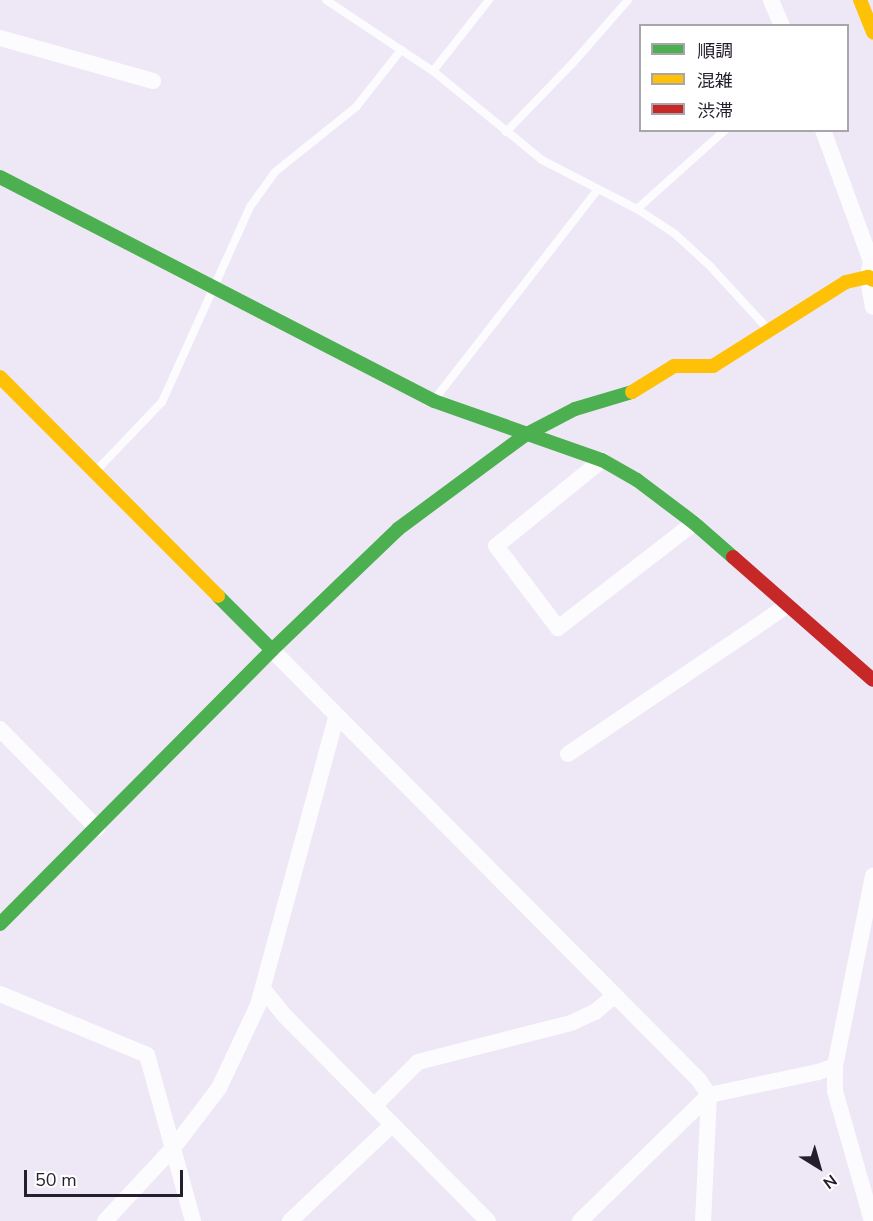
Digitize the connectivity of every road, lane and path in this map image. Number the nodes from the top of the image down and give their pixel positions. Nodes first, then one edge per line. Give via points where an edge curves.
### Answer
1 (326, 0) edge
2 (489, 0) edge
3 (628, 0) edge
4 (771, 0) edge
5 (860, 0) edge
6 (781, 24) edge
7 (873, 33) edge
8 (0, 38) edge
9 (401, 50) junction
10 (433, 71) junction
11 (153, 81) dead end
12 (506, 132) junction
13 (723, 132) edge
14 (825, 132) edge
15 (0, 177) edge
16 (598, 189) junction
17 (637, 210) junction
18 (871, 279) edge
19 (213, 288) junction
20 (873, 308) edge
21 (770, 331) junction
22 (0, 377) edge
23 (434, 401) junction
24 (525, 435) junction
25 (602, 460) junction
26 (95, 472) junction
27 (694, 523) junction
28 (787, 606) junction
29 (272, 650) junction
30 (873, 680) edge
31 (336, 717) junction
32 (0, 729) edge
33 (568, 754) dead end
34 (97, 828) junction
35 (873, 876) edge
36 (0, 924) edge
37 (263, 989) junction
38 (0, 994) edge
39 (614, 996) junction
40 (835, 1066) junction
41 (709, 1095) junction
42 (374, 1106) junction
43 (393, 1124) junction
44 (174, 1147) junction
45 (105, 1221) edge
46 (193, 1221) edge
47 (290, 1221) edge
48 (488, 1221) edge
49 (580, 1221) edge
50 (703, 1221) edge
51 (872, 1221) edge

1 - 9 lane
2 - 10 lane
3 - 12 lane
4 - 6 street
5 - 7 street
8 - 11 street
9 - 10 lane
9 - 19 lane via 356,107 275,172 250,207
10 - 12 lane
12 - 16 lane via 542,160
13 - 17 lane
14 - 18 street via 871,261
15 - 19 street
16 - 17 lane
16 - 23 lane
17 - 21 lane via 675,234
18 - 20 street
18 - 21 street via 846,282
19 - 23 street
19 - 26 lane via 162,402
21 - 24 street via 713,366 674,366 625,396 575,409
22 - 26 street
23 - 24 street
24 - 25 street
24 - 29 street via 398,529
25 - 27 street via 637,480
25 - 27 street via 496,546 558,628
26 - 29 street
27 - 28 street
28 - 30 street
28 - 33 street
29 - 31 street
29 - 34 street
31 - 37 street
31 - 39 street
32 - 34 street
34 - 36 street
35 - 40 street
37 - 42 street
37 - 44 street via 219,1088
38 - 44 street via 147,1055
39 - 41 street via 698,1079
39 - 42 street via 595,1012 571,1023 418,1062
40 - 41 street
40 - 51 street via 835,1091
41 - 49 street
41 - 50 street
42 - 43 street
43 - 47 street
43 - 48 street
44 - 45 street
44 - 46 street

